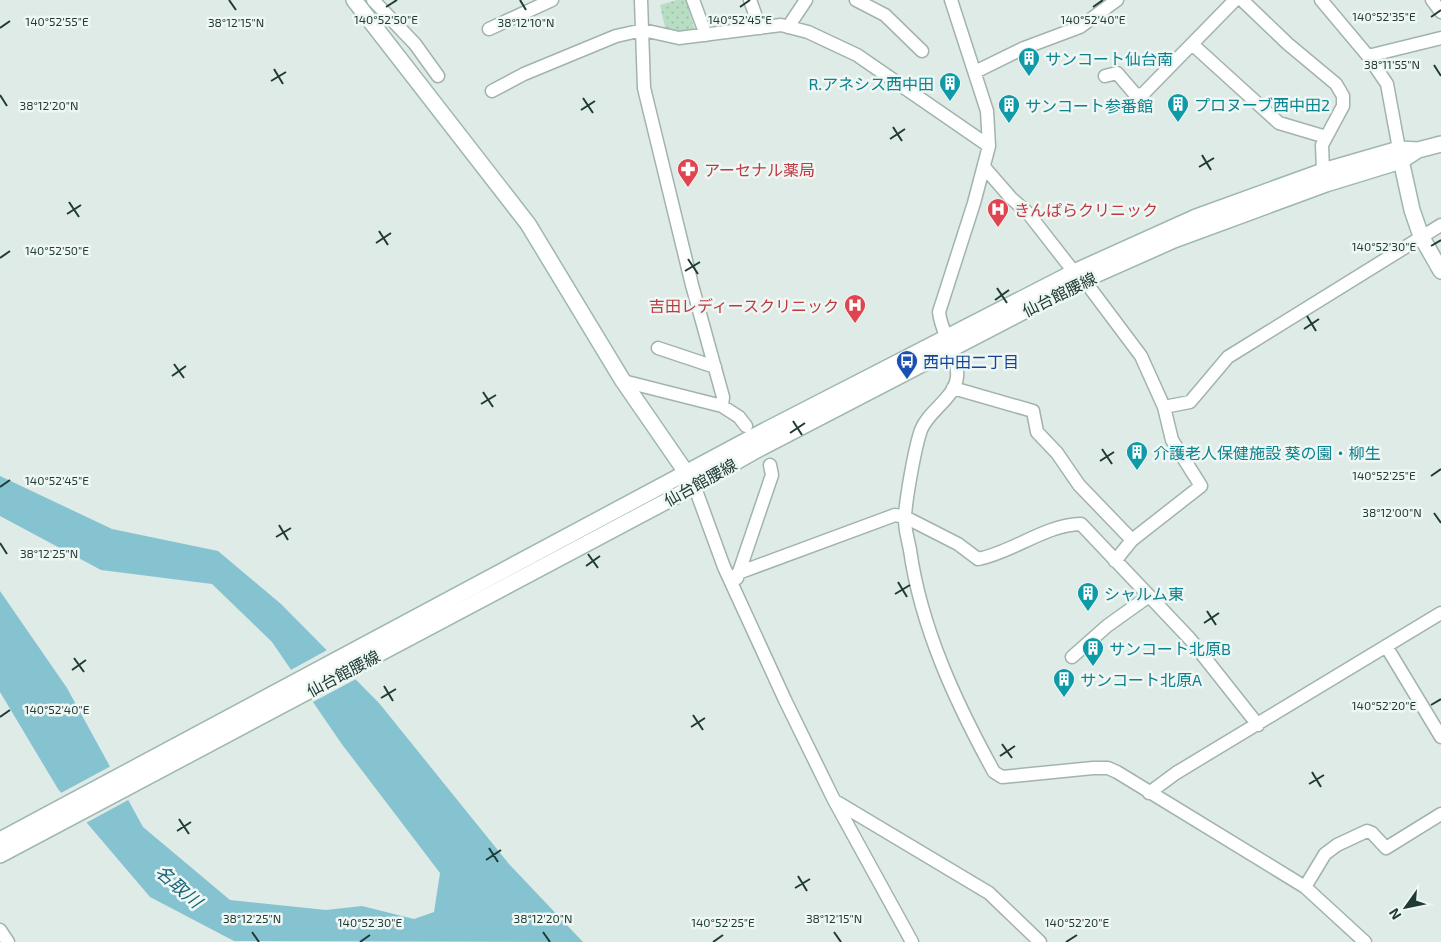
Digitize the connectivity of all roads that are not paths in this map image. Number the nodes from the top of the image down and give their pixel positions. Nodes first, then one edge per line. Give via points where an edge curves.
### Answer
1 (354, 0) edge
2 (372, 0) edge
3 (552, 0) edge
4 (641, 0) edge
5 (693, 0) edge
6 (750, 0) edge
7 (806, 0) edge
8 (856, 0) edge
9 (951, 0) edge
10 (1117, 0) edge
11 (1235, 0) edge
12 (1242, 0) edge
13 (1322, 0) edge
14 (1432, 0) edge
15 (538, 3) edge
16 (1441, 12) edge
17 (788, 27) junction
18 (760, 28) junction
19 (489, 29) dead end
20 (643, 30) junction
21 (706, 36) junction
22 (1441, 38) edge
23 (1192, 44) junction
24 (922, 51) dead end
25 (1368, 56) junction
26 (975, 72) junction
27 (438, 76) dead end
28 (1105, 76) dead end
29 (492, 91) dead end
30 (1326, 136) junction
31 (1441, 144) edge
32 (989, 146) junction
33 (1400, 155) junction
34 (984, 167) junction
35 (1323, 171) junction
36 (1441, 225) edge
37 (1421, 236) junction
38 (1441, 271) edge
39 (1079, 276) junction
40 (948, 344) junction
41 (658, 348) dead end
42 (716, 367) junction
43 (623, 381) junction
44 (953, 388) junction
45 (722, 406) junction
46 (1164, 407) junction
47 (746, 426) dead end
48 (770, 465) dead end
49 (691, 479) junction
50 (674, 489) junction
51 (905, 516) junction
52 (1132, 540) junction
53 (1115, 561) junction
54 (738, 573) junction
55 (734, 590) junction
56 (1149, 596) junction
57 (1441, 613) edge
58 (1386, 646) junction
59 (1072, 657) dead end
60 (1258, 725) junction
61 (1441, 737) edge
62 (1149, 793) junction
63 (834, 800) junction
64 (1441, 814) edge
65 (0, 840) edge
66 (0, 855) edge
67 (1305, 887) junction
68 (0, 930) edge
69 (8, 942) edge
70 (912, 942) edge
71 (1040, 942) edge
72 (1365, 942) edge

1 - 43 main road via 528,224
2 - 27 street via 415,44
3 - 15 street
4 - 20 street
5 - 21 street
6 - 18 street
7 - 17 street
8 - 24 street via 885,15
9 - 26 street
10 - 26 street via 1080,27 1024,48
11 - 23 street
12 - 30 street via 1336,84 1343,96 1342,106
13 - 25 street
14 - 16 street
15 - 19 street
17 - 18 street
17 - 32 street via 808,32 857,55
18 - 21 street
20 - 21 street via 679,38
20 - 29 street via 616,36 524,74
20 - 42 street via 644,88
22 - 25 street
23 - 28 street via 1142,95 1135,94 1117,73
23 - 30 street via 1278,124
25 - 33 street via 1387,84
26 - 32 street via 986,111
30 - 35 street via 1321,156
31 - 33 main road, 仙台館腰線
32 - 34 street
33 - 35 main road, 仙台館腰線
33 - 37 main road
33 - 39 main road, 仙台館腰線
34 - 39 street via 1028,213
34 - 40 street via 939,312
35 - 39 main road, 仙台館腰線 via 1196,218
36 - 37 street
37 - 38 main road
37 - 46 street via 1228,357 1190,402
39 - 40 main road, 仙台館腰線
39 - 46 street via 1141,356
40 - 44 street via 957,378
40 - 49 main road, 仙台館腰線 via 814,405
41 - 42 street
42 - 45 street via 723,396
43 - 45 street
43 - 49 main road
44 - 51 street via 922,429
44 - 52 street via 1033,412 1037,432 1058,453 1079,485
45 - 47 street via 740,417
46 - 52 street via 1172,440 1201,486
48 - 54 street via 772,475
49 - 50 main road, 仙台館腰線
49 - 55 street
50 - 65 main road, 仙台館腰線
50 - 66 main road, 仙台館腰線
51 - 53 street via 958,544 978,559 993,556 1062,524 1081,524
51 - 54 street via 895,515
51 - 62 street via 914,579 930,634 955,697 994,772 1002,777 1108,768
52 - 53 street
53 - 56 street
54 - 55 street
55 - 63 street
56 - 59 street via 1107,626
56 - 60 street via 1190,639
57 - 58 street
58 - 60 street
58 - 61 street
60 - 62 street via 1176,773
62 - 67 street
63 - 70 street
63 - 71 street via 989,893
64 - 67 street via 1386,848 1367,831 1337,845 1325,854
67 - 72 street
68 - 69 street

